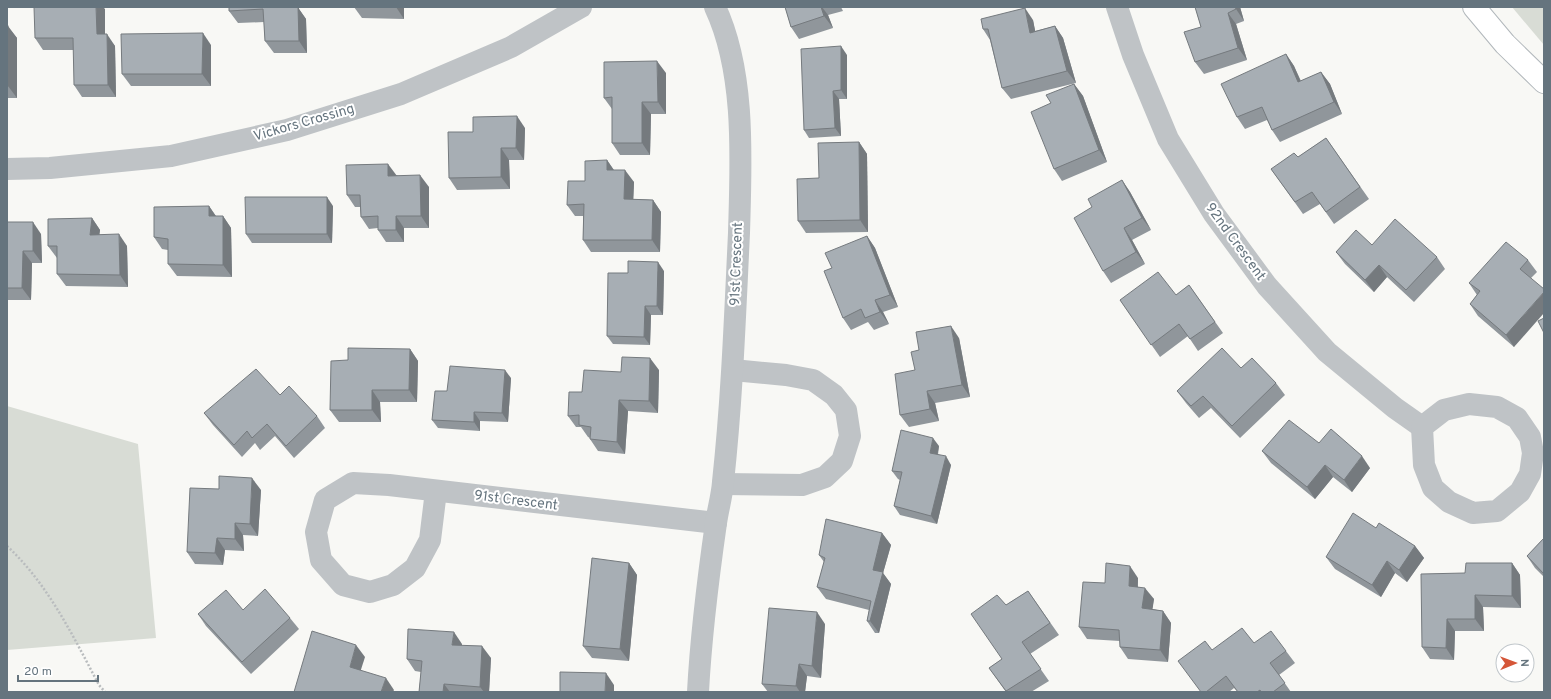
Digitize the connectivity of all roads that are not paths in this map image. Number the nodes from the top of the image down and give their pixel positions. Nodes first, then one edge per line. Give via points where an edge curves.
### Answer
1 (581, 7) edge
2 (715, 7) edge
3 (1117, 7) edge
4 (1474, 7) edge
5 (1544, 82) edge
6 (7, 169) edge
7 (734, 370) junction
8 (1422, 427) junction
9 (723, 484) junction
10 (436, 491) junction
11 (716, 523) junction
12 (698, 692) edge

1 - 6 street, Vickors Crossing via 511,47 401,94 287,130 171,156 50,168
2 - 7 street, 91st Crescent via 732,58 739,106 740,182
3 - 8 street, 92nd Crescent via 1133,55 1168,138 1214,214 1267,286 1327,352 1394,408
4 - 5 street via 1505,44
7 - 9 street, 91st Crescent
7 - 9 street via 813,380 834,395 846,410 850,436 842,461 825,477 802,486
8 - 8 street via 1424,465 1433,488 1449,502 1473,513 1497,511 1520,492 1530,474 1533,453 1530,437 1517,418 1497,407 1469,404 1444,410
9 - 11 street, 91st Crescent
10 - 10 street, 91st Crescent via 354,483 325,500 316,532 321,560 343,585 370,592 394,585 415,568 430,540
10 - 11 street, 91st Crescent
11 - 12 street, 91st Crescent via 701,641

